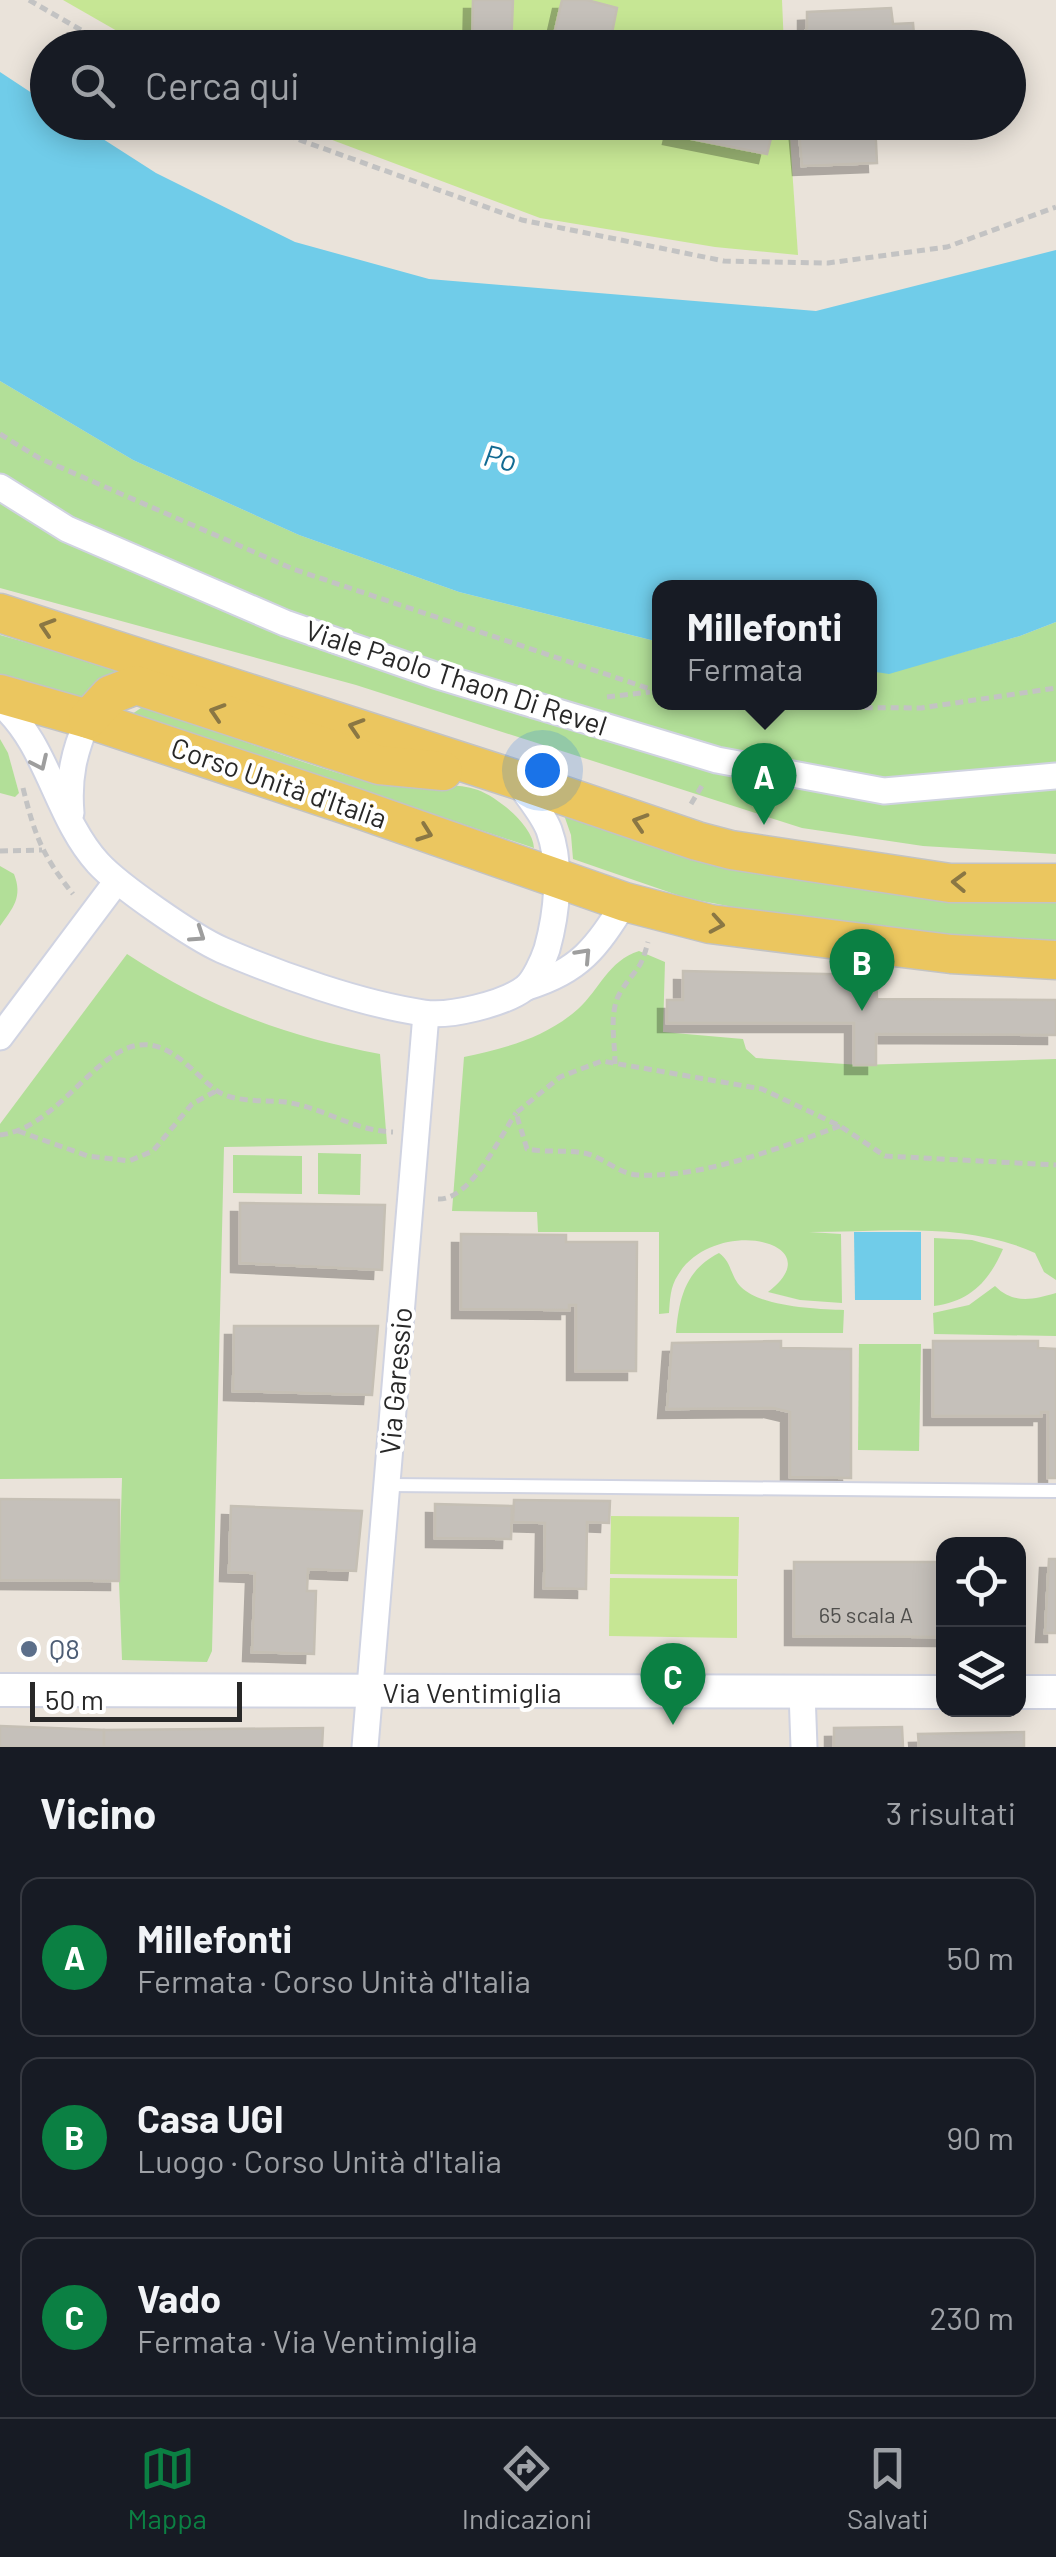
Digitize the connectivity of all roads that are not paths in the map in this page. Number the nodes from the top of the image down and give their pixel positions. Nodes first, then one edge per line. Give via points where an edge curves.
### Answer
1 (0, 487) edge
2 (0, 612) edge
3 (0, 694) edge
4 (0, 704) edge
5 (88, 720) junction
6 (1056, 776) edge
7 (515, 778) junction
8 (72, 828) junction
9 (555, 880) junction
10 (117, 881) junction
11 (1056, 883) edge
12 (624, 902) junction
13 (1056, 960) edge
14 (527, 987) junction
15 (426, 1014) junction
16 (0, 1037) edge
17 (388, 1485) junction
18 (1056, 1492) edge
19 (0, 1690) edge
20 (802, 1692) junction
21 (936, 1692) edge
22 (1026, 1692) edge
23 (1056, 1692) edge
24 (369, 1693) junction
25 (366, 1747) edge
26 (804, 1747) edge

1 - 6 street, Viale Paolo Thaon Di Revel via 66,529 285,622 717,760 884,792
7 -> 2 main road
3 - 5 main road, Corso Unità d'Italia
4 -> 8 street via 24,730
7 -> 5 main road via 379,765 136,685 110,695
5 - 8 street via 68,784
5 -> 9 main road, Corso Unità d'Italia
7 - 9 street via 548,827
11 -> 7 main road via 950,882 731,850
8 - 10 street
9 - 12 main road, Corso Unità d'Italia
9 - 14 street via 555,920
10 -> 15 street via 218,948 330,990
10 - 16 street
12 -> 13 main road, Corso Unità d'Italia via 728,926
14 -> 12 street via 576,965
14 - 15 street via 460,1012
15 - 17 street, Via Garessio
17 - 18 lane
17 - 24 street, Via Garessio
19 - 24 street, Via Ventimiglia
20 - 21 street, Via Ventimiglia
20 - 24 street, Via Ventimiglia
20 - 26 street
22 - 23 street
24 - 25 street, Via Garessio

